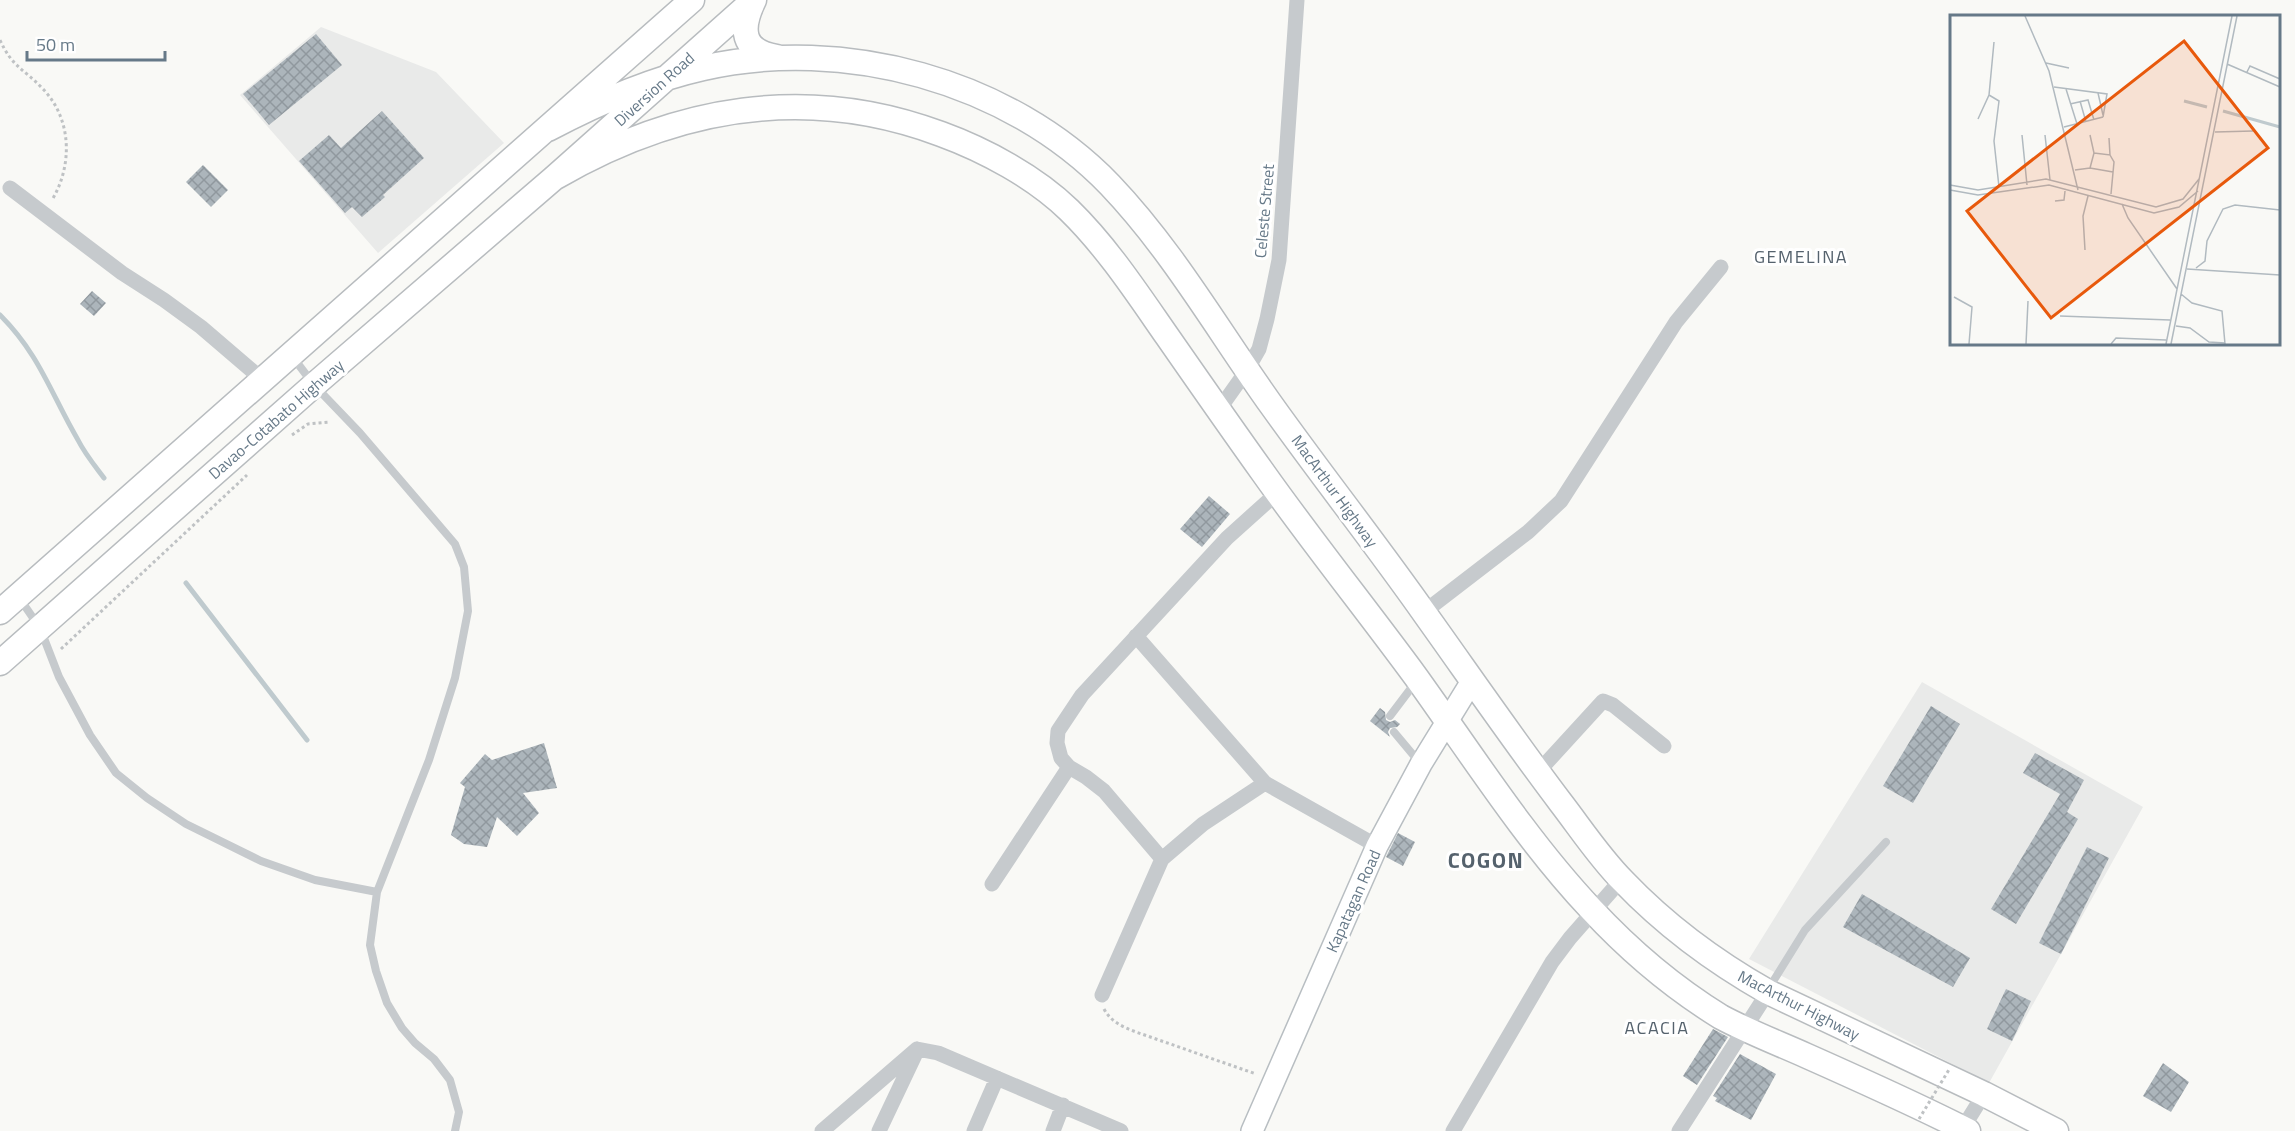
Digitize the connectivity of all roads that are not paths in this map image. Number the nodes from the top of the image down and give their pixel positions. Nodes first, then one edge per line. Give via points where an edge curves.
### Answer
1 (692, 0) edge
2 (754, 0) edge
3 (1297, 0) edge
4 (783, 58) junction
5 (667, 78) junction
6 (548, 129) junction
7 (554, 178) junction
8 (10, 188) dead end
9 (1721, 267) dead end
10 (291, 355) junction
11 (1247, 370) junction
12 (263, 380) junction
13 (314, 385) junction
14 (1218, 411) junction
15 (1277, 493) junction
16 (9, 604) edge
17 (1424, 612) junction
18 (40, 628) junction
19 (1136, 636) junction
20 (0, 663) edge
21 (1418, 680) junction
22 (1472, 681) junction
23 (1390, 716) dead end
24 (1447, 722) junction
25 (1394, 732) dead end
26 (1664, 746) dead end
27 (1421, 764) junction
28 (1069, 767) junction
29 (1538, 772) junction
30 (1265, 783) junction
31 (1886, 843) dead end
32 (1377, 846) junction
33 (1162, 859) junction
34 (1621, 880) junction
35 (992, 884) dead end
36 (377, 892) junction
37 (1593, 911) junction
38 (1768, 992) junction
39 (1102, 995) road end
40 (1744, 1029) junction
41 (917, 1049) junction
42 (997, 1078) junction
43 (1984, 1094) junction
44 (1063, 1105) junction
45 (1964, 1130) edge
46 (455, 1131) edge
47 (822, 1131) edge
48 (879, 1131) edge
49 (974, 1131) edge
50 (1053, 1131) edge
51 (1121, 1131) edge
52 (1252, 1131) edge
53 (1453, 1131) edge
54 (1679, 1131) edge
55 (2056, 1131) edge

1 - 6 highway
2 - 4 highway via 745,28 749,43 761,54
2 - 5 highway, Diversion Road
3 - 11 street, Celeste Street via 1279,260 1268,319 1259,349
4 - 5 highway, MacArthur Highway via 721,65
4 - 11 highway, MacArthur Highway via 853,62 918,75 987,100 1050,136 1090,166 1145,226
5 - 6 highway, MacArthur Highway via 600,103
5 - 7 highway, Diversion Road
6 - 10 highway
7 - 13 highway, Davao-Cotabato Highway
7 - 14 highway via 639,137 730,111 817,107 857,111 925,128 999,159 1067,207 1133,286
8 - 12 street via 201,327
9 - 17 street via 1676,322 1561,501 1528,532
10 - 12 highway
10 - 13 lane
11 - 14 street, Celeste Street
11 - 17 highway, MacArthur Highway
12 - 16 highway
13 - 18 highway, Davao-Cotabato Highway
13 - 36 lane via 455,544 464,567 468,611 455,678 429,760
14 - 15 highway
15 - 19 street via 1227,538
15 - 21 highway
16 - 18 lane
17 - 22 highway, MacArthur Highway
18 - 20 highway, Davao-Cotabato Highway
18 - 36 lane via 90,735 117,773 147,798 186,824 261,861 315,880
19 - 28 street via 1082,695 1058,731 1061,758
19 - 30 street
21 - 23 lane
21 - 24 highway
22 - 24 main road, Kapatagan Road
22 - 29 highway, MacArthur Highway
24 - 27 main road, Kapatagan Road
24 - 37 highway via 1543,852
25 - 27 lane
26 - 29 street via 1603,701
27 - 32 main road, Kapatagan Road
28 - 33 street via 1104,791
28 - 35 street
29 - 34 highway, MacArthur Highway
30 - 32 street
30 - 33 street via 1203,824
31 - 38 lane via 1805,930
32 - 52 main road, Kapatagan Road
33 - 39 street
34 - 37 street
34 - 38 highway, MacArthur Highway via 1700,949
36 - 46 lane via 370,945 376,971 387,1003 402,1028 450,1080 459,1112
37 - 40 highway via 1671,982
37 - 53 street via 1552,962
38 - 40 street
38 - 43 highway, MacArthur Highway
40 - 45 highway
40 - 54 street
41 - 42 street via 939,1053
41 - 47 street
41 - 48 street
42 - 44 street
42 - 49 street
43 - 45 street
43 - 55 highway, MacArthur Highway
44 - 50 street
44 - 51 street

